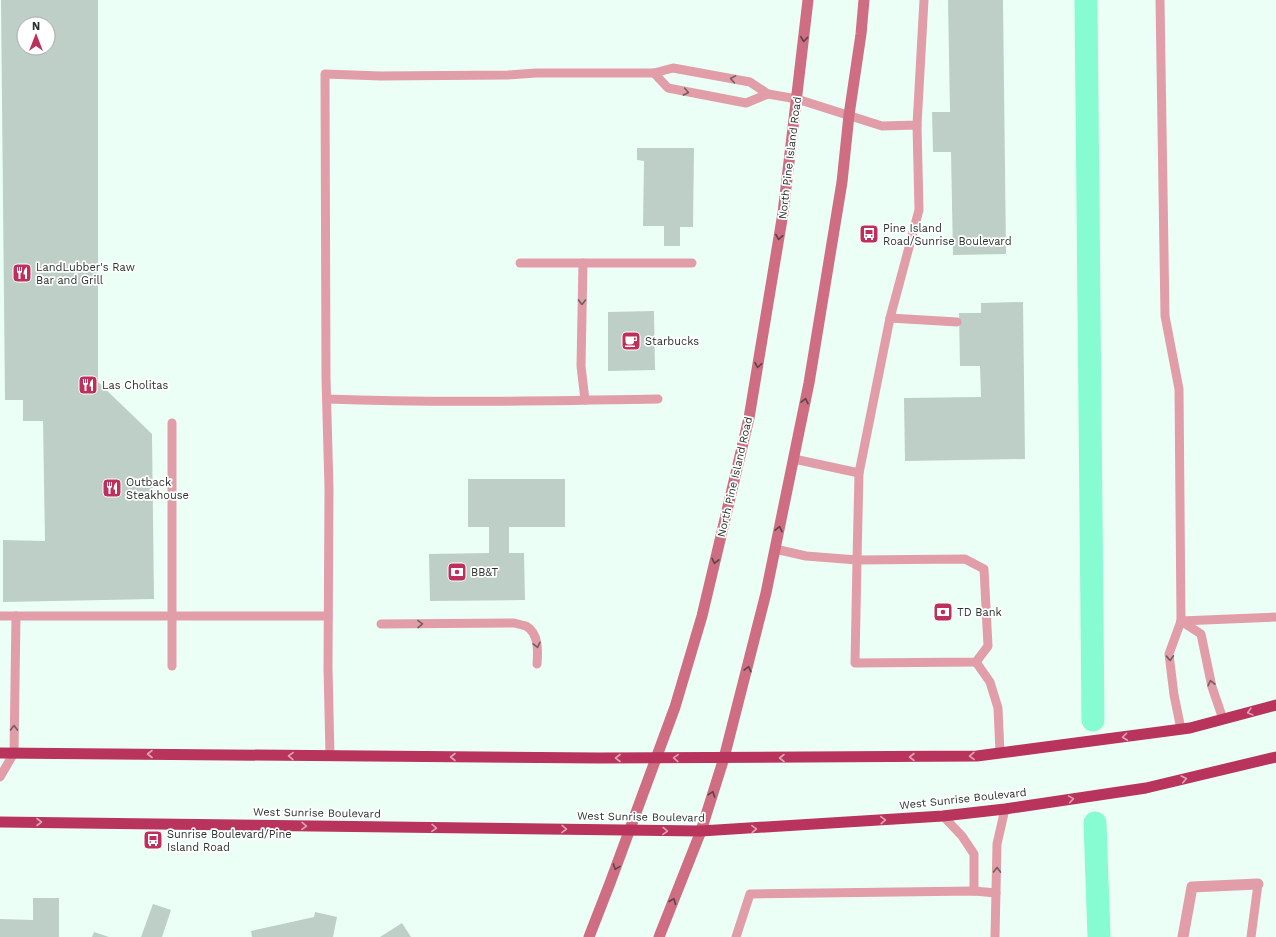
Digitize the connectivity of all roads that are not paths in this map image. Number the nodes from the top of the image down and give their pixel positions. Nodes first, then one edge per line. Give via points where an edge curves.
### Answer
1 (808, 0) edge
2 (864, 0) edge
3 (924, 0) edge
4 (1160, 0) edge
5 (654, 73) junction
6 (768, 94) junction
7 (797, 99) junction
8 (849, 115) junction
9 (917, 126) junction
10 (520, 263) dead end
11 (582, 263) junction
12 (692, 263) dead end
13 (890, 318) junction
14 (957, 322) dead end
15 (327, 399) junction
16 (658, 399) dead end
17 (585, 400) junction
18 (172, 423) dead end
19 (794, 458) junction
20 (859, 473) junction
21 (775, 549) junction
22 (858, 560) junction
23 (0, 616) edge
24 (16, 616) junction
25 (172, 616) junction
26 (328, 616) junction
27 (1276, 617) edge
28 (1181, 621) junction
29 (381, 624) dead end
30 (976, 662) junction
31 (537, 664) dead end
32 (172, 666) dead end
33 (1276, 705) edge
34 (1223, 720) junction
35 (1181, 729) junction
36 (0, 753) edge
37 (14, 753) junction
38 (1000, 753) junction
39 (330, 756) junction
40 (656, 757) junction
41 (1276, 757) edge
42 (724, 758) junction
43 (0, 777) edge
44 (1005, 810) junction
45 (943, 816) junction
46 (0, 822) edge
47 (630, 830) junction
48 (701, 831) junction
49 (1258, 884) joint
50 (974, 891) junction
51 (996, 893) junction
52 (589, 937) edge
53 (659, 937) edge
54 (736, 937) edge
55 (995, 937) edge
56 (1183, 937) edge
57 (1251, 937) edge

1 -> 7 main road, North Pine Island Road
2 - 8 main road
3 - 9 lane
4 - 28 lane via 1165,316 1179,389
6 -> 5 lane via 750,82 696,72 673,68
5 -> 6 lane via 668,88 746,103
5 - 15 lane via 387,76 325,74
6 - 7 lane
7 - 8 lane
7 -> 40 main road, North Pine Island Road via 783,213 749,418 702,616 675,707
8 - 9 lane via 882,126
19 -> 8 main road via 809,384 842,182
9 - 13 lane via 919,210
10 - 11 lane
11 - 12 lane
11 -> 17 lane via 581,366
13 - 14 lane
13 - 20 lane
15 - 17 lane via 520,402
15 - 26 lane
16 - 17 lane
18 - 25 lane
19 - 20 lane
21 -> 19 main road
20 - 22 lane
21 - 22 lane via 806,556
42 -> 21 main road via 749,665
22 - 30 lane via 855,663
22 - 30 lane via 965,559 984,569 988,646
23 - 24 lane
24 - 25 lane
37 -> 24 lane
25 - 26 lane
25 - 32 lane
26 - 39 lane
27 - 28 lane
34 -> 28 lane via 1212,687 1200,634
28 -> 35 lane via 1169,654
29 -> 31 lane via 514,622 527,627 533,633 539,649
30 - 38 lane via 990,682 998,708
33 -> 34 highway
34 - 35 highway
35 -> 38 highway
36 - 37 highway
39 -> 37 highway
37 - 43 lane
38 -> 42 highway via 977,756
40 -> 39 highway
42 -> 40 highway
40 - 47 main road, North Pine Island Road
44 -> 41 highway, West Sunrise Boulevard via 1146,788
48 -> 42 main road
44 - 45 highway, West Sunrise Boulevard
51 -> 44 lane via 997,844
48 -> 45 highway, West Sunrise Boulevard
45 - 50 lane via 962,836 974,854
46 -> 47 highway, West Sunrise Boulevard
47 -> 48 highway, West Sunrise Boulevard
47 -> 52 main road, North Pine Island Road
53 -> 48 main road
49 - 56 street via 1192,888
49 - 57 lane
50 - 51 lane
50 - 54 lane via 750,894
51 - 55 lane

